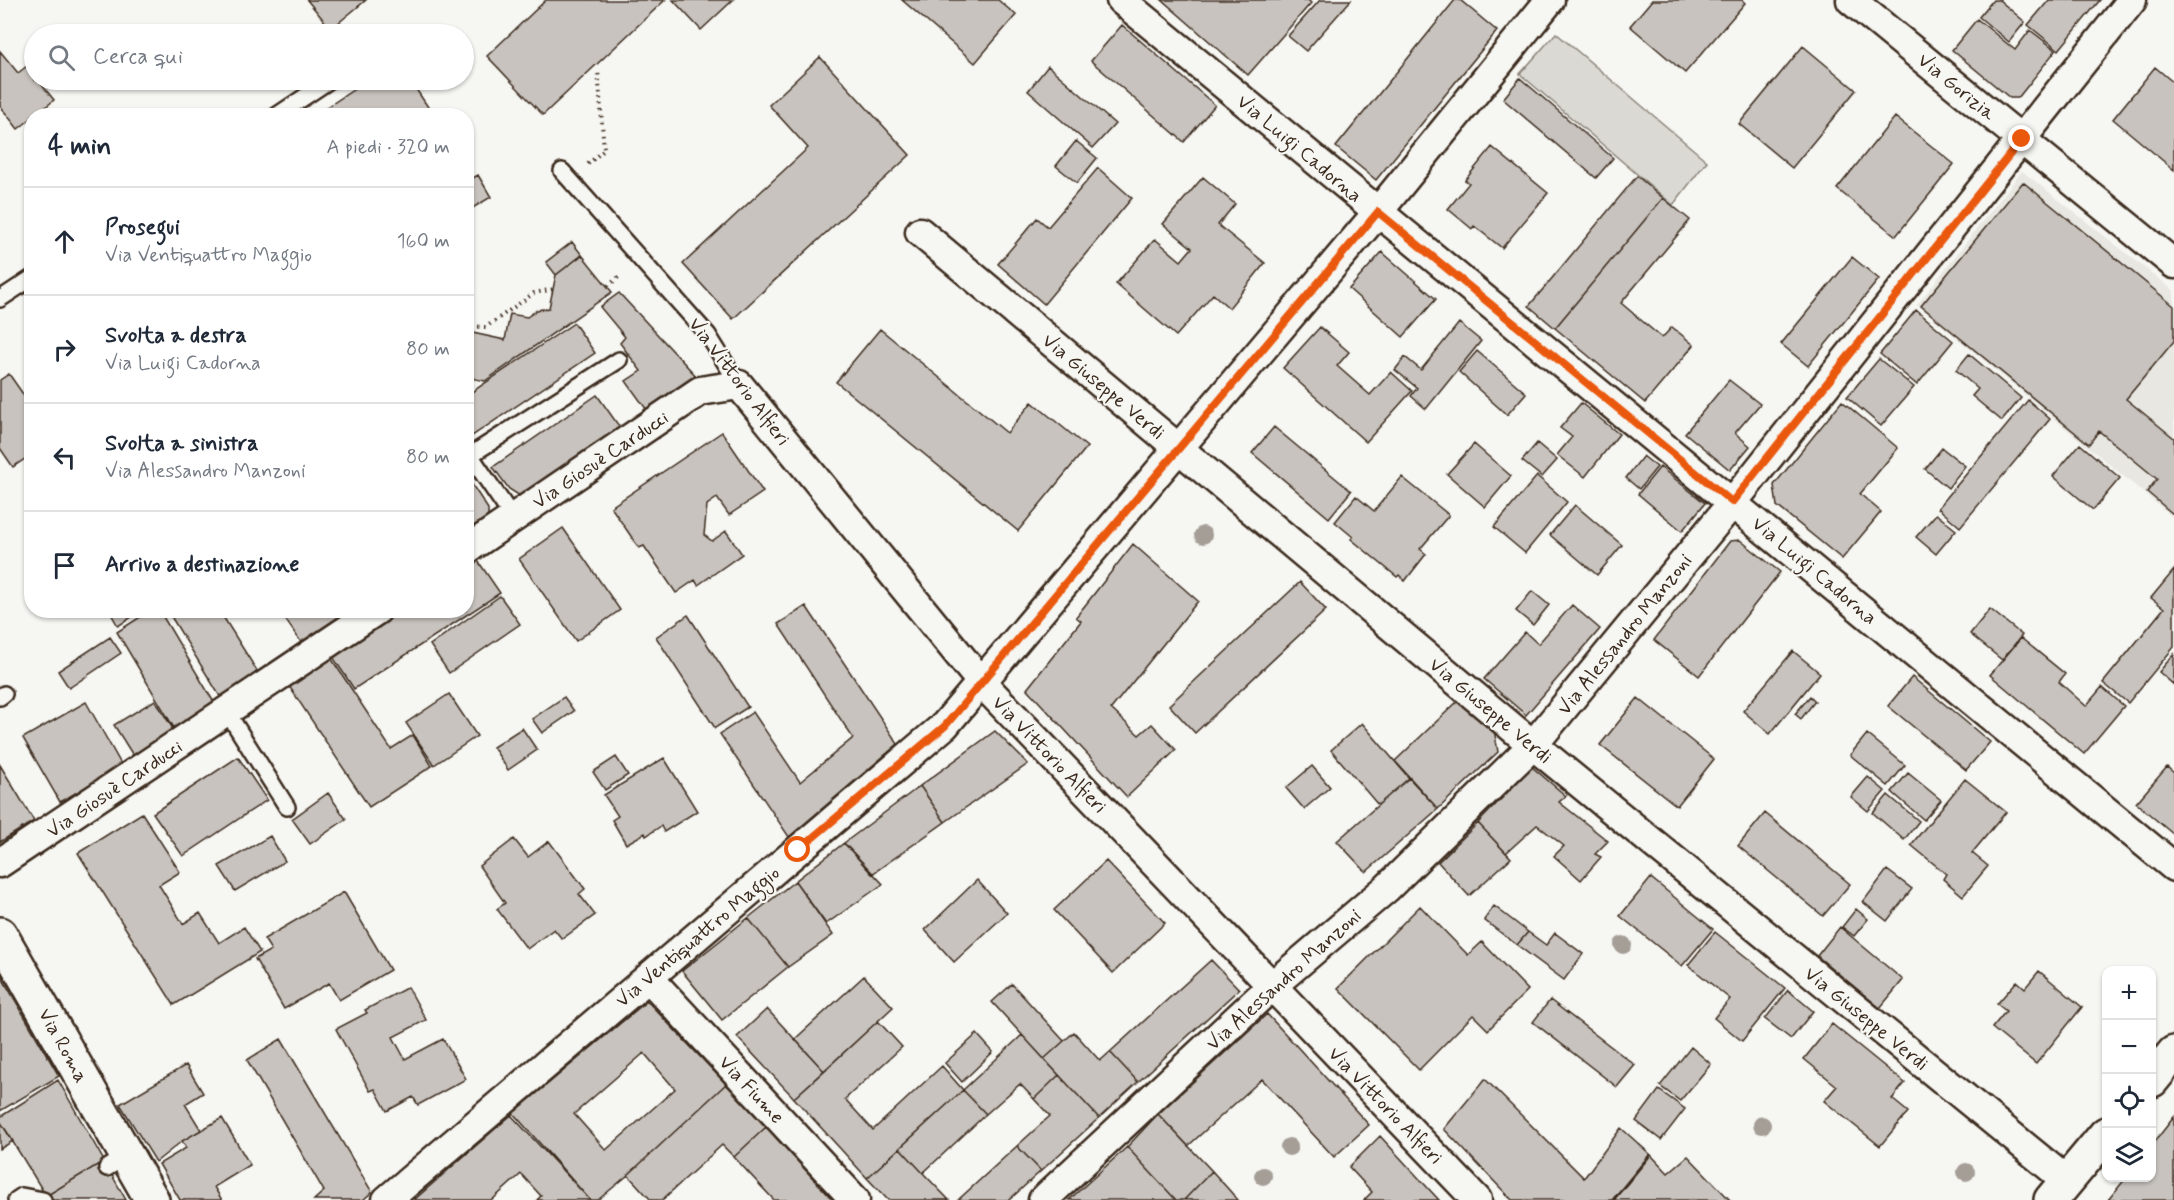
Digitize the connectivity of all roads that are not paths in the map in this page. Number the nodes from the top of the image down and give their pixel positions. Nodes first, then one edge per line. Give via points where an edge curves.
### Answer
1 (1121, 0) edge
2 (1550, 0) edge
3 (1851, 0) edge
4 (2132, 0) edge
5 (315, 90) edge
6 (288, 108) edge
7 (2022, 139) junction
8 (566, 176) road end
9 (1378, 212) junction
10 (920, 232) dead end
11 (2174, 264) edge
12 (24, 283) edge
13 (0, 299) edge
14 (619, 360) dead end
15 (739, 386) junction
16 (1180, 449) junction
17 (474, 452) edge
18 (474, 464) edge
19 (1732, 502) junction
20 (513, 518) junction
21 (474, 545) edge
22 (365, 618) edge
23 (982, 683) junction
24 (227, 712) junction
25 (1533, 745) junction
26 (286, 807) dead end
27 (0, 862) edge
28 (2174, 867) edge
29 (0, 934) edge
30 (648, 978) junction
31 (1273, 986) junction
32 (2174, 1053) edge
33 (2156, 1074) edge
34 (2102, 1139) edge
35 (2059, 1191) edge
36 (16, 1200) edge
37 (43, 1200) edge
38 (152, 1200) edge
39 (387, 1200) edge
40 (855, 1200) edge
41 (1043, 1200) edge
42 (1477, 1200) edge

1 - 9 street, Via Luigi Cadorna
2 - 9 street, Via Ventiquattro Maggio
3 - 7 street, Via Gorizia
4 - 7 street, Via Alessandro Manzoni
5 - 6 lane
7 - 11 street, Via Gorizia
7 - 19 street, Via Alessandro Manzoni
8 - 15 lane, Via Vittorio Alfieri via 708,335
9 - 16 street, Via Ventiquattro Maggio
9 - 19 street, Via Luigi Cadorna
10 - 16 street, Via Giuseppe Verdi
12 - 13 lane
14 - 17 lane
15 - 20 street, Via Giosuè Carducci via 700,391
15 - 23 street, Via Vittorio Alfieri
16 - 23 street, Via Ventiquattro Maggio
16 - 25 street, Via Giuseppe Verdi
18 - 20 lane
19 - 25 street, Via Alessandro Manzoni
19 - 28 street, Via Luigi Cadorna
20 - 21 street, Via Giosuè Carducci
22 - 24 street, Via Giosuè Carducci
23 - 30 street, Via Ventiquattro Maggio via 945,726
23 - 31 street, Via Vittorio Alfieri
24 - 26 lane
24 - 27 street, Via Giosuè Carducci
25 - 31 street, Via Alessandro Manzoni via 1387,888
25 - 35 street, Via Giuseppe Verdi
29 - 38 street, Via Roma via 117,1162
30 - 39 street, Via Ventiquattro Maggio
30 - 40 street, Via Fiume
31 - 41 street, Via Alessandro Manzoni
31 - 42 street, Via Vittorio Alfieri
32 - 33 street
34 - 35 street
36 - 37 lane via 22,1196

